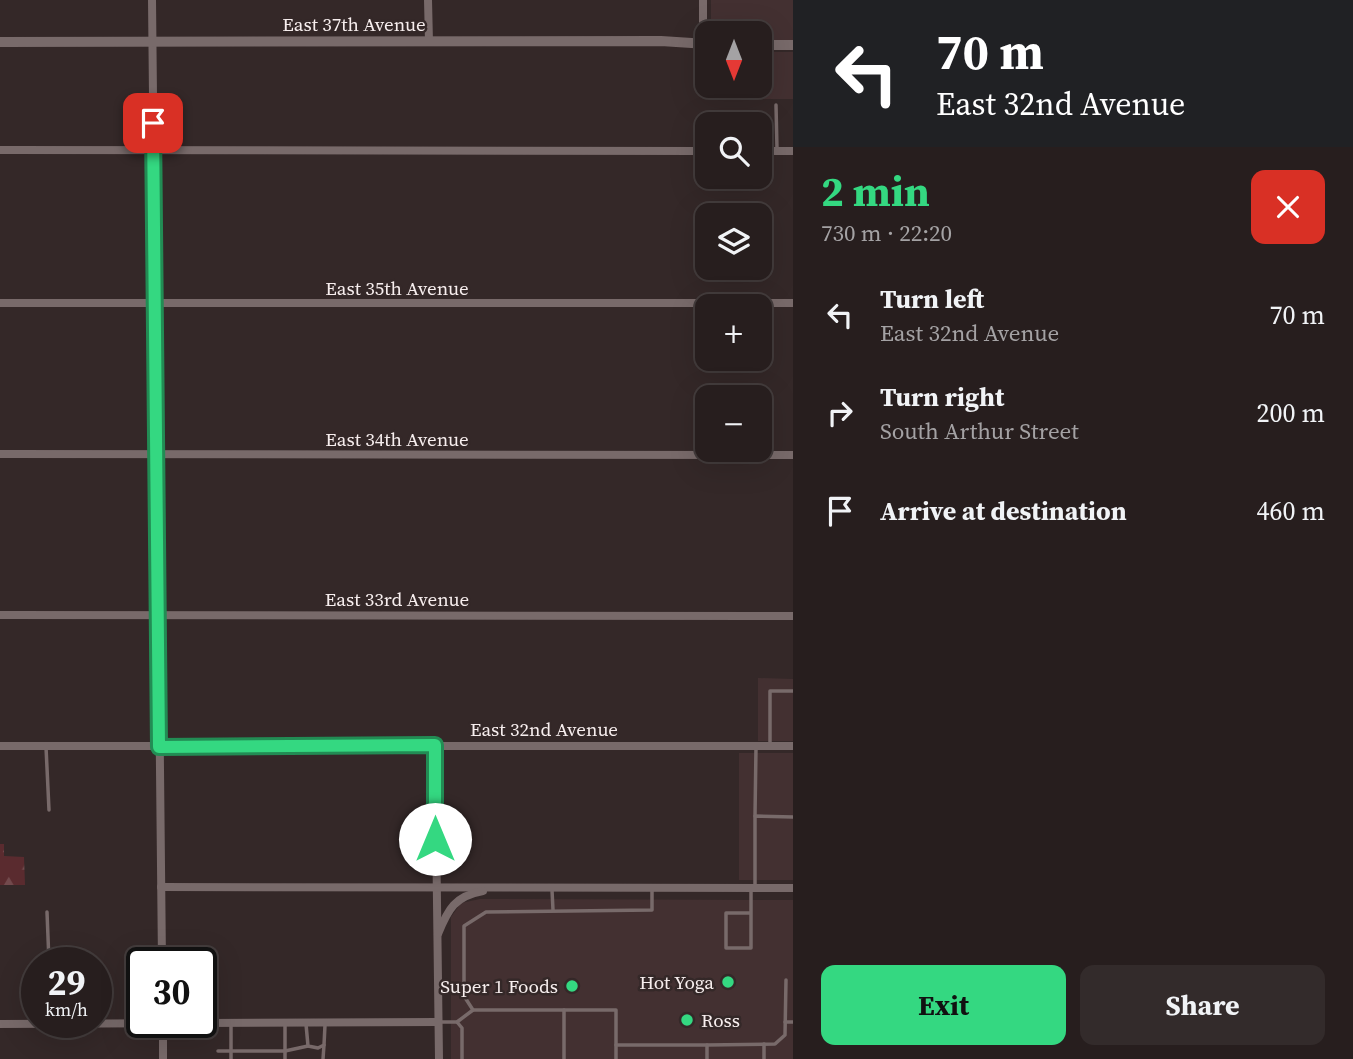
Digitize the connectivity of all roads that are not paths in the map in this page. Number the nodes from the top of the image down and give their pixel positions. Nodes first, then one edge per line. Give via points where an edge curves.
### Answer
1 (152, 0) edge
2 (428, 0) edge
3 (703, 0) edge
4 (704, 21) edge
5 (0, 42) edge
6 (152, 42) junction
7 (429, 42) junction
8 (695, 43) edge
9 (772, 45) edge
10 (793, 45) edge
11 (776, 105) dead end
12 (0, 150) edge
13 (154, 150) junction
14 (695, 151) edge
15 (772, 151) edge
16 (777, 151) junction
17 (793, 151) edge
18 (0, 303) edge
19 (154, 303) junction
20 (793, 303) edge
21 (0, 454) edge
22 (155, 454) junction
23 (793, 455) edge
24 (0, 615) edge
25 (157, 615) junction
26 (793, 616) edge
27 (793, 691) edge
28 (435, 745) junction
29 (756, 746) junction
30 (769, 746) junction
31 (793, 746) edge
32 (0, 747) edge
33 (46, 747) junction
34 (159, 747) junction
35 (49, 810) dead end
36 (755, 816) junction
37 (793, 817) edge
38 (435, 886) junction
39 (161, 887) junction
40 (499, 888) junction
41 (552, 888) junction
42 (652, 888) junction
43 (753, 888) junction
44 (793, 888) edge
45 (553, 911) junction
46 (47, 912) dead end
47 (751, 913) junction
48 (436, 939) junction
49 (48, 947) edge
50 (162, 947) edge
51 (786, 980) dead end
52 (473, 1010) junction
53 (564, 1010) junction
54 (457, 1022) junction
55 (785, 1022) junction
56 (793, 1022) edge
57 (217, 1023) edge
58 (231, 1023) junction
59 (285, 1023) junction
60 (306, 1023) junction
61 (325, 1023) junction
62 (438, 1023) junction
63 (0, 1024) edge
64 (21, 1024) edge
65 (163, 1038) edge
66 (764, 1044) junction
67 (324, 1045) junction
68 (616, 1045) junction
69 (707, 1045) junction
70 (308, 1046) junction
71 (218, 1051) dead end
72 (231, 1051) junction
73 (285, 1051) junction
74 (163, 1059) edge
75 (231, 1059) edge
76 (285, 1059) edge
77 (323, 1059) edge
78 (439, 1059) edge
79 (462, 1059) edge
80 (564, 1059) edge
81 (616, 1059) edge
82 (707, 1059) edge
83 (764, 1059) edge

1 - 6 street
2 - 7 street
3 - 4 street
5 - 6 street, East 37th Avenue
6 - 7 street, East 37th Avenue
6 - 13 street
7 - 8 street, East 37th Avenue
9 - 10 street
11 - 16 lane
12 - 13 street
13 - 14 street
13 - 19 street
15 - 16 street
16 - 17 street
18 - 19 street, East 35th Avenue
19 - 20 street, East 35th Avenue
19 - 22 street
21 - 22 street, East 34th Avenue
22 - 23 street, East 34th Avenue
22 - 25 street
24 - 25 street, East 33rd Avenue
25 - 26 street, East 33rd Avenue
25 - 34 street
27 - 30 lane via 770,691
28 - 29 street, East 32nd Avenue
28 - 34 street, East 32nd Avenue
28 - 38 street
29 - 30 street, East 32nd Avenue
29 - 36 lane
30 - 31 street, East 32nd Avenue
32 - 33 street, East 32nd Avenue
33 - 34 street, East 32nd Avenue
33 - 35 lane
34 - 39 street
36 - 37 lane
36 - 43 lane
38 - 39 street
38 - 40 street
38 - 48 street
39 - 50 street
40 - 41 street
40 - 48 street via 465,894 455,901
41 - 42 street
41 - 45 lane
42 - 43 street
42 - 45 lane via 652,910
43 - 44 street
43 - 47 lane
45 - 52 lane via 486,912 464,926 464,996
46 - 49 lane
47 - 47 lane via 751,948 726,948 726,913
48 - 62 street
51 - 55 lane
52 - 53 lane
52 - 54 lane
53 - 68 lane via 616,1010
53 - 80 lane
54 - 62 lane
54 - 79 lane
55 - 56 lane
55 - 66 lane via 781,1041
57 - 58 street
58 - 59 street
58 - 72 lane
59 - 60 street
59 - 73 lane
60 - 61 street
60 - 70 lane
61 - 62 street
61 - 67 lane
62 - 78 street
63 - 64 street
65 - 74 street
66 - 69 lane
66 - 83 lane
67 - 70 lane
67 - 77 lane
68 - 69 lane
68 - 81 lane
69 - 82 lane
70 - 73 lane
71 - 72 lane
72 - 73 lane
72 - 75 lane
73 - 76 lane

